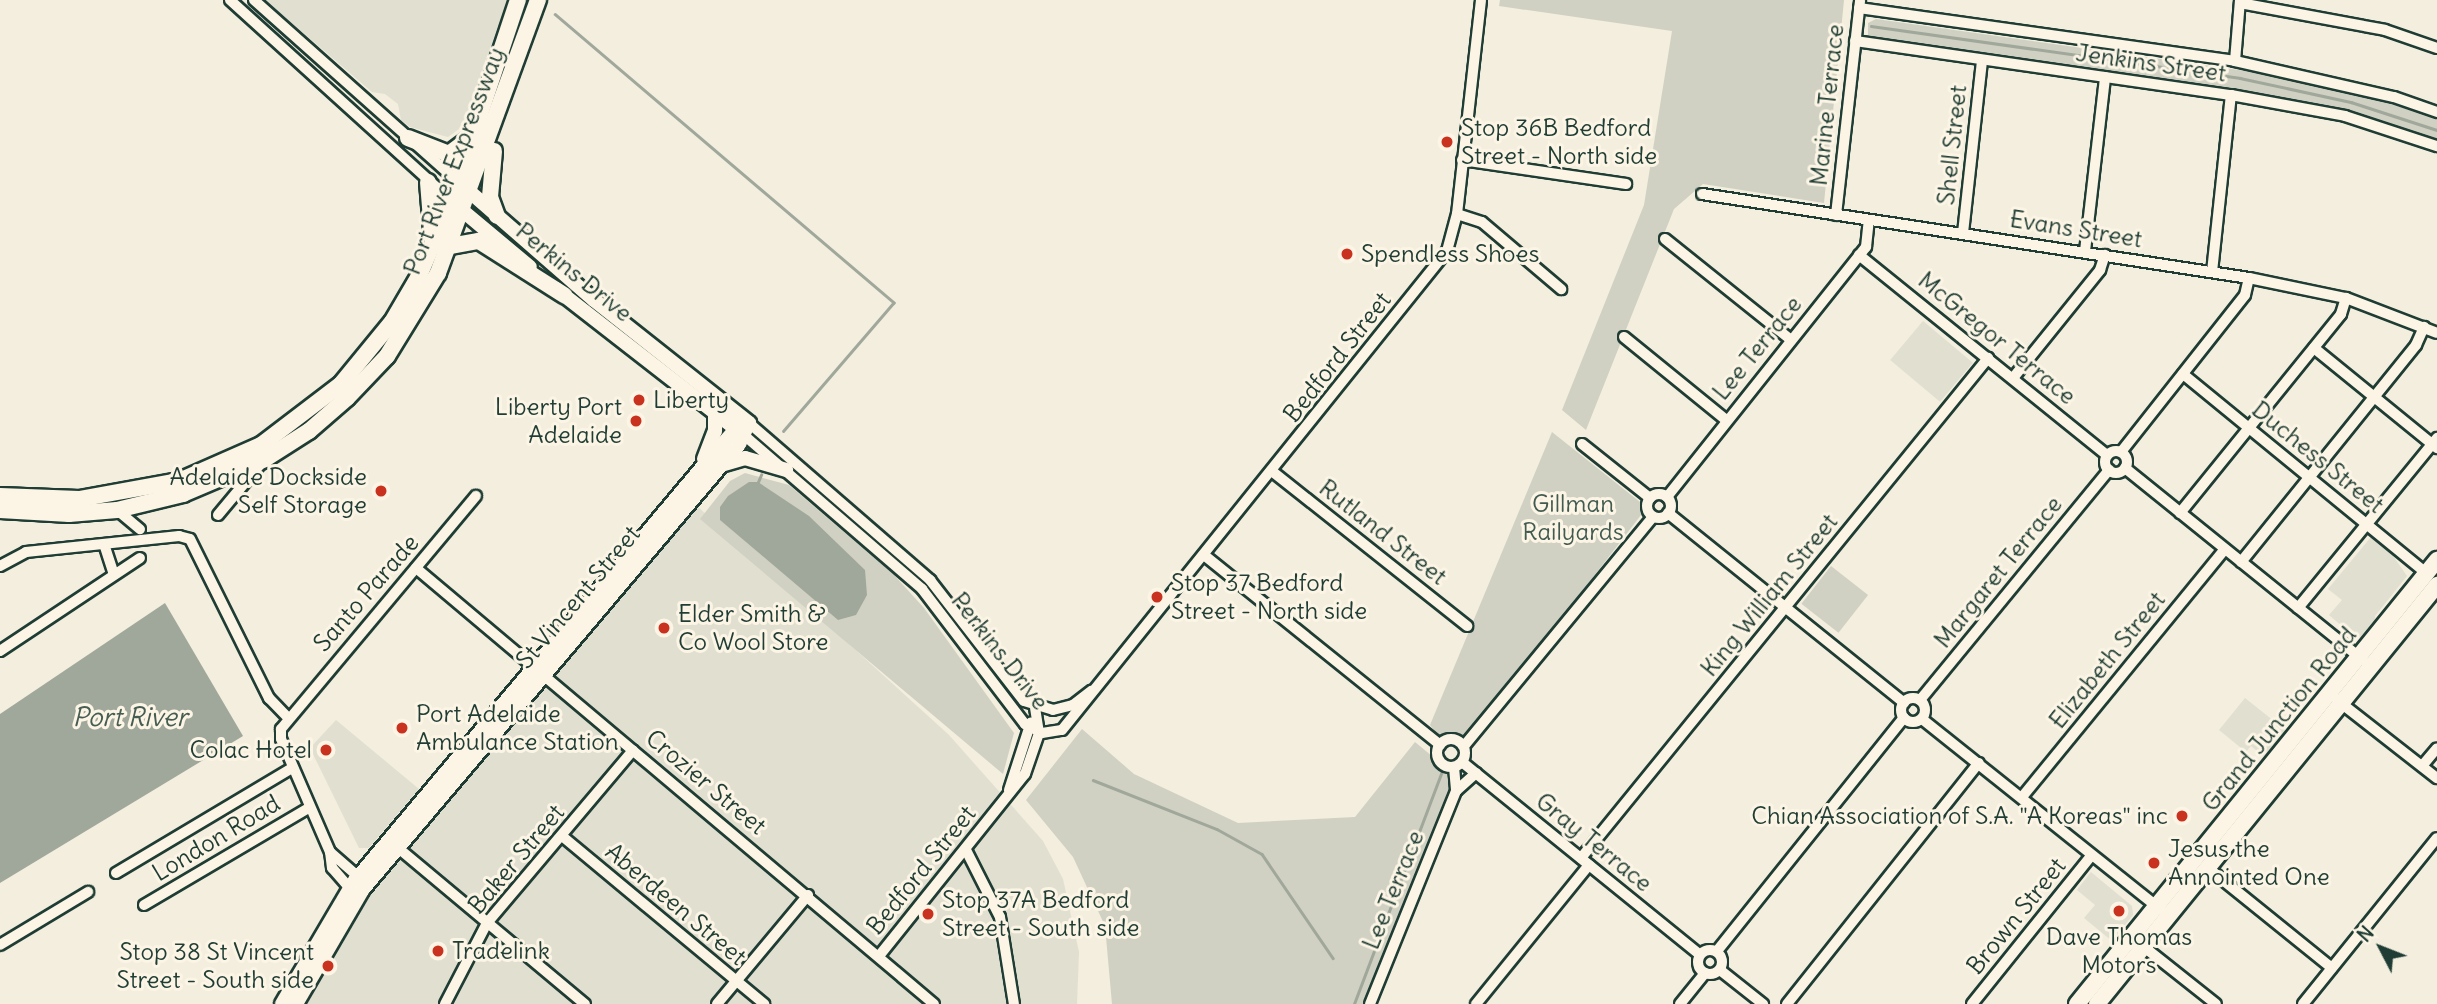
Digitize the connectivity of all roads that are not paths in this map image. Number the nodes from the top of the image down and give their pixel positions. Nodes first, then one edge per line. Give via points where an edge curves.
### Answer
1 (230, 0) edge
2 (254, 0) edge
3 (518, 0) edge
4 (538, 0) edge
5 (1481, 0) edge
6 (2240, 1) edge
7 (1860, 4) edge
8 (1855, 41) junction
9 (2437, 48) edge
10 (1982, 60) junction
11 (2235, 61) junction
12 (512, 77) junction
13 (2105, 77) junction
14 (2231, 95) junction
15 (2437, 112) edge
16 (474, 134) junction
17 (407, 137) junction
18 (2437, 146) edge
19 (1462, 160) junction
20 (428, 181) junction
21 (1626, 184) dead end
22 (464, 187) junction
23 (1702, 194) dead end
24 (457, 206) junction
25 (1457, 214) junction
26 (1836, 215) junction
27 (497, 216) junction
28 (1870, 220) junction
29 (1963, 233) junction
30 (1665, 239) dead end
31 (433, 244) junction
32 (450, 246) junction
33 (2085, 251) junction
34 (1859, 255) junction
35 (2105, 255) junction
36 (2212, 272) junction
37 (2249, 278) junction
38 (1561, 289) dead end
39 (564, 295) junction
40 (2346, 298) junction
41 (2424, 327) junction
42 (2437, 333) edge
43 (1624, 337) dead end
44 (1791, 340) junction
45 (2314, 348) junction
46 (1989, 358) junction
47 (2183, 374) junction
48 (2013, 378) junction
49 (2374, 397) junction
50 (715, 412) junction
51 (1726, 420) junction
52 (2248, 428) junction
53 (743, 429) junction
54 (2435, 443) edge
55 (1582, 444) dead end
56 (2122, 452) junction
57 (2107, 454) junction
58 (265, 459) junction
59 (711, 466) junction
60 (2125, 468) junction
61 (786, 470) junction
62 (2109, 470) junction
63 (1273, 472) junction
64 (2310, 478) junction
65 (0, 496) edge
66 (476, 496) dead end
67 (1667, 497) junction
68 (1650, 498) junction
69 (0, 510) edge
70 (117, 510) junction
71 (1668, 513) junction
72 (2180, 513) junction
73 (218, 515) dead end
74 (1653, 517) junction
75 (2367, 523) junction
76 (140, 529) dead end
77 (105, 547) junction
78 (2225, 549) junction
79 (1204, 555) junction
80 (140, 558) dead end
81 (2437, 559) edge
82 (2241, 562) junction
83 (2, 563) edge
84 (416, 568) junction
85 (114, 575) junction
86 (2432, 579) edge
87 (1786, 608) junction
88 (2298, 608) junction
89 (1467, 626) dead end
90 (0, 651) edge
91 (2365, 662) junction
92 (538, 670) junction
93 (1098, 685) junction
94 (2335, 698) junction
95 (1920, 700) junction
96 (1904, 703) junction
97 (1035, 708) junction
98 (288, 718) junction
99 (1904, 718) junction
100 (1922, 719) junction
101 (1034, 730) junction
102 (1440, 745) junction
103 (1464, 746) junction
104 (2437, 748) edge
105 (634, 750) junction
106 (1458, 764) junction
107 (1979, 764) junction
108 (2422, 766) junction
109 (292, 768) junction
110 (1476, 773) junction
111 (2437, 778) edge
112 (1456, 791) junction
113 (2022, 797) junction
114 (309, 808) junction
115 (562, 835) junction
116 (2437, 838) edge
117 (397, 847) junction
118 (966, 850) junction
119 (2092, 855) junction
120 (1585, 861) junction
121 (2208, 868) junction
122 (116, 873) dead end
123 (358, 886) junction
124 (88, 892) dead end
125 (808, 895) junction
126 (144, 905) dead end
127 (2162, 912) junction
128 (487, 923) junction
129 (2138, 942) junction
130 (0, 945) edge
131 (1717, 951) junction
132 (1700, 954) junction
133 (879, 956) junction
134 (2332, 968) junction
135 (1720, 970) junction
136 (1705, 973) junction
137 (736, 981) junction
138 (292, 1003) edge
139 (445, 1004) edge
140 (585, 1004) edge
141 (717, 1004) edge
142 (764, 1004) edge
143 (934, 1004) edge
144 (1014, 1004) edge
145 (1370, 1004) edge
146 (1476, 1004) edge
147 (1680, 1004) edge
148 (1763, 1004) edge
149 (1787, 1004) edge
150 (1972, 1004) edge
151 (2077, 1004) edge
152 (2097, 1004) edge
153 (2216, 1004) edge
154 (2303, 1004) edge

1 - 20 street, Perkins Drive
2 - 17 street, Perkins Drive
3 - 16 highway, Port River Expressway
4 - 12 highway, Port River Expressway
5 - 19 street, Bedford Street
6 - 9 street via 2385,30
6 - 11 street
7 - 8 street, Marine Terrace
7 - 11 street, Jenkins Street
8 - 10 street, Jenkins Street
8 - 26 street, Marine Terrace
10 - 13 street, Jenkins Street
10 - 29 street, Shell Street
11 - 15 street, Jenkins Street via 2394,97
12 - 22 highway, Port River Expressway
12 - 27 highway via 512,95 491,163 491,197
13 - 14 street, Jenkins Street
13 - 33 street
14 - 18 street, Jenkins Street via 2345,116
14 - 36 street
16 - 17 highway via 449,154
16 - 22 highway, Port River Expressway
17 - 22 street, Perkins Drive
19 - 21 street
19 - 25 street, Bedford Street
20 - 24 street, Perkins Drive
20 - 31 highway
22 - 24 highway, Port River Expressway
22 - 27 main road, Perkins Drive
23 - 26 street, Evans Street
24 - 31 highway, Port River Expressway
24 - 32 highway, Port River Expressway
24 - 39 main road, Perkins Drive
25 - 38 street via 1482,222
25 - 63 street, Bedford Street via 1445,255
26 - 28 street, Evans Street
27 - 53 main road, Perkins Drive
28 - 29 street, Evans Street
28 - 34 street, Lee Terrace via 1866,247
29 - 33 street, Evans Street
30 - 44 street
31 - 65 highway, Port River Expressway via 401,307 373,348 341,384 261,445 178,481 146,488 79,499
32 - 39 highway via 479,242
32 - 58 highway, Port River Expressway via 430,289 387,355 309,431
33 - 35 street, Evans Street
34 - 44 street, Lee Terrace
34 - 46 street, McGregor Terrace
35 - 36 street, Evans Street
35 - 48 street via 2100,270
36 - 37 street, Evans Street
37 - 40 street, Evans Street
37 - 47 street via 2245,295
39 - 50 main road, Perkins Drive
40 - 41 street, Evans Street
40 - 45 street via 2341,314
41 - 42 street, Evans Street
41 - 49 street via 2416,345
43 - 51 street
44 - 51 street, Lee Terrace
45 - 49 street
45 - 52 street
46 - 48 street, McGregor Terrace
46 - 87 street, King William Street
47 - 52 street, Duchess Street
47 - 56 street
48 - 57 street, McGregor Terrace
49 - 54 street
49 - 64 street
50 - 53 main road, Perkins Drive
50 - 59 main road
51 - 67 street, Lee Terrace
52 - 64 street, Duchess Street
52 - 72 street
53 - 59 main road, St Vincent Street
53 - 61 street, Perkins Drive
53 - 97 street, Perkins Drive via 930,580 1016,692
54 - 75 street
55 - 68 street
56 - 57 street
56 - 60 street via 2127,457
57 - 62 street
58 - 70 highway, Port River Expressway via 183,494
58 - 73 street
59 - 61 main road via 745,458
59 - 92 main road, St Vincent Street
60 - 62 street
60 - 72 street
61 - 101 street, Perkins Drive via 928,595
62 - 95 street, Margaret Terrace
63 - 79 street, Bedford Street
63 - 89 street, Rutland Street
64 - 75 street, Duchess Street
64 - 82 street
66 - 84 street, Santo Parade
67 - 68 street
67 - 71 street
68 - 74 street via 1647,508
69 - 70 highway, Port River Expressway via 59,514
70 - 76 street
71 - 74 street
71 - 87 street
72 - 78 street
74 - 103 street
75 - 86 street, Duchess Street
75 - 88 street
77 - 83 street via 26,552
77 - 85 street
77 - 98 street via 179,536 190,539 269,698
78 - 82 street
78 - 113 street, Elizabeth Street
79 - 93 street, Bedford Street
79 - 102 street
80 - 85 street
81 - 86 highway, Grand Junction Road
82 - 88 street
84 - 92 street, Crozier Street
84 - 98 street, Santo Parade
85 - 90 street
86 - 91 highway, Grand Junction Road
87 - 96 street
87 - 120 street, King William Street
88 - 91 street
91 - 94 highway, Grand Junction Road
92 - 105 street, Crozier Street
92 - 117 main road, St Vincent Street
92 - 123 main road, St Vincent Street
93 - 97 street, Perkins Drive via 1070,706
93 - 101 street, Perkins Drive via 1065,727
94 - 108 street
94 - 121 highway, Grand Junction Road
94 - 127 highway, Grand Junction Road
95 - 96 street
95 - 100 street via 1925,707
96 - 99 street
97 - 101 street, Bedford Street
98 - 109 street via 281,739
99 - 100 street via 1911,723
99 - 131 street
100 - 107 street
101 - 118 street, Bedford Street via 1025,774
102 - 103 street via 1454,740
102 - 106 street via 1440,762
103 - 106 street, Lee Terrace
104 - 108 street
105 - 115 street, Baker Street
105 - 125 street, Crozier Street
106 - 110 street, Gray Terrace
106 - 112 street, Lee Terrace
107 - 113 street
107 - 149 street
108 - 111 street
109 - 114 street
109 - 122 street
110 - 112 street, Lee Terrace
110 - 120 street, Gray Terrace
112 - 145 street, Lee Terrace
113 - 119 street
114 - 123 street via 337,876 347,885
114 - 126 street, London Road
115 - 128 street, Baker Street
115 - 137 street, Aberdeen Street
116 - 134 street
117 - 123 main road, St Vincent Street
117 - 128 street
118 - 133 street, Bedford Street
118 - 144 street via 1000,917
119 - 127 street
119 - 150 street, Brown Street
120 - 132 street, Gray Terrace
120 - 146 street, King William Street
121 - 127 highway, Grand Junction Road
121 - 134 street
123 - 138 main road, St Vincent Street
124 - 130 street
125 - 133 street, Crozier Street
125 - 137 street
127 - 129 highway, Grand Junction Road
128 - 139 street, Baker Street
128 - 140 street
129 - 151 highway, Grand Junction Road
129 - 152 highway, Grand Junction Road
129 - 153 street
131 - 132 street
131 - 135 street via 1723,962
132 - 136 street via 1699,966
133 - 143 street, Crozier Street
134 - 154 street
135 - 136 street
135 - 148 street
136 - 147 street
137 - 141 street
137 - 142 street, Aberdeen Street

